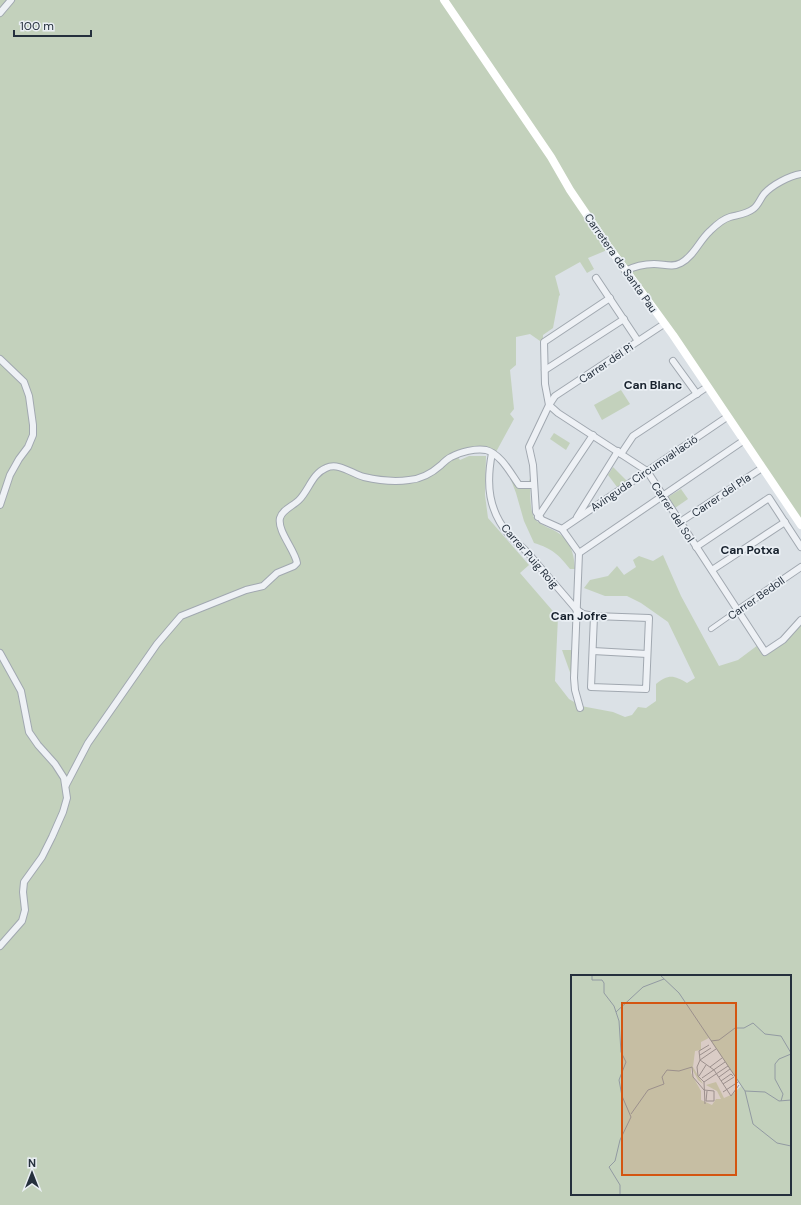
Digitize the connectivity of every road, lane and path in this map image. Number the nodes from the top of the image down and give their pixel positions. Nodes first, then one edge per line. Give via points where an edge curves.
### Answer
1 (11, 0) edge
2 (444, 0) edge
3 (0, 12) edge
4 (801, 174) edge
5 (625, 270) junction
6 (596, 278) dead end
7 (610, 298) junction
8 (624, 319) junction
9 (664, 324) junction
10 (638, 341) junction
11 (0, 359) edge
12 (673, 361) dead end
13 (545, 370) junction
14 (707, 387) junction
15 (697, 394) junction
16 (549, 404) junction
17 (727, 417) junction
18 (593, 436) junction
19 (743, 441) junction
20 (492, 453) junction
21 (619, 453) junction
22 (762, 468) junction
23 (647, 471) junction
24 (534, 485) junction
25 (662, 495) junction
26 (0, 505) edge
27 (538, 517) junction
28 (576, 518) junction
29 (680, 522) junction
30 (785, 522) junction
31 (801, 525) edge
32 (562, 529) junction
33 (696, 547) junction
34 (801, 547) edge
35 (579, 553) junction
36 (801, 567) edge
37 (712, 570) junction
38 (576, 609) junction
39 (738, 610) junction
40 (594, 616) junction
41 (801, 620) edge
42 (711, 629) dead end
43 (593, 651) junction
44 (0, 653) edge
45 (647, 654) junction
46 (580, 708) dead end
47 (66, 785) junction
48 (0, 946) edge

1 - 3 street
2 - 5 main road, Carretera de Santa Pau
4 - 5 street via 792,176 764,193 753,209 729,217 714,228 680,264 638,265
5 - 9 main road, Carretera de Santa Pau
6 - 7 street
7 - 8 street
7 - 13 street via 544,342
8 - 10 street
8 - 13 street
9 - 10 street, Carrer del Pi
9 - 14 main road, Carretera de Santa Pau
10 - 16 street, Carrer del Pi via 556,396
11 - 26 street via 19,377 26,388 32,414 33,435 10,475
12 - 15 street
13 - 16 street
14 - 15 street
14 - 17 main road, Carretera de Santa Pau
15 - 21 street via 633,436
16 - 18 street, Carrer del Sol
16 - 24 street via 529,447
17 - 19 main road, Carretera de Santa Pau
17 - 23 street, Avinguda Circumval·lació
18 - 21 street, Carrer del Sol
18 - 27 street
19 - 22 main road, Carretera de Santa Pau
19 - 25 street
20 - 24 street via 502,461 519,485
20 - 38 street, Carrer Puig Roig via 489,472 490,496 497,518
20 - 47 street via 486,450 468,451 450,457 429,474 404,481 364,477 340,467 328,467 319,472 300,499 282,513 279,520 297,563 277,573 263,586 246,590 180,616 157,644 88,743
21 - 23 street, Carrer del Sol
21 - 28 street
22 - 29 street, Carrer del Pla
22 - 31 main road, Carretera de Santa Pau
23 - 25 street, Carrer del Sol
23 - 28 street, Avinguda Circumval·lació
24 - 27 street via 534,507
25 - 29 street, Carrer del Sol
25 - 35 street
27 - 32 street
28 - 32 street, Avinguda Circumval·lació
29 - 33 street, Carrer del Sol
30 - 33 street via 769,498
30 - 34 street
30 - 37 street
32 - 35 street
33 - 37 street, Carrer del Sol
35 - 38 street
36 - 39 street, Carrer Bedoll
37 - 39 street, Carrer del Sol
38 - 40 street, Carrer Puig Roig via 583,614
38 - 46 street via 574,678
39 - 41 street, Carrer del Sol via 764,652 783,640
39 - 42 street, Carrer Bedoll
40 - 43 street
40 - 45 street, Carrer Puig Roig via 648,618
43 - 45 street
43 - 45 street via 591,687 646,689
44 - 47 street via 22,691 29,732 60,770
47 - 48 street via 67,798 63,812 42,857 24,882 22,920

